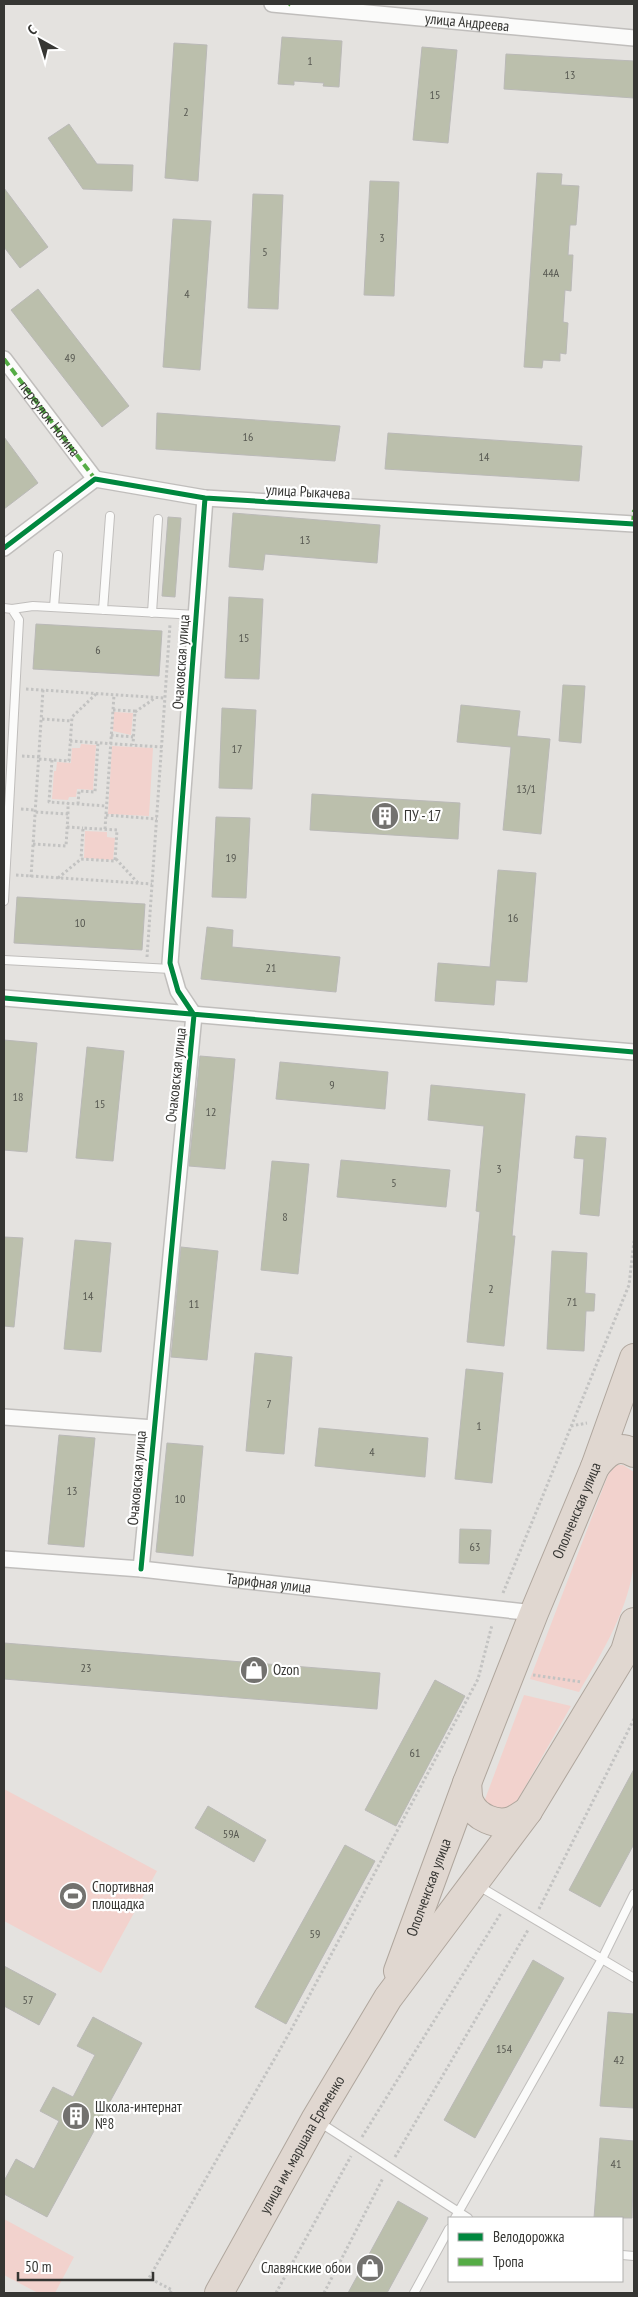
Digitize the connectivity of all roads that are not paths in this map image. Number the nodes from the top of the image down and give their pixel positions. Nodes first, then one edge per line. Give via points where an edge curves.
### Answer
1 (272, 4) edge
2 (289, 4) edge
3 (634, 38) edge
4 (4, 359) edge
5 (95, 479) junction
6 (205, 498) junction
7 (110, 516) dead end
8 (158, 519) dead end
9 (634, 519) edge
10 (4, 548) edge
11 (58, 555) dead end
12 (54, 607) junction
13 (8, 609) edge
14 (103, 610) junction
15 (152, 613) junction
16 (197, 615) junction
17 (4, 901) edge
18 (4, 960) edge
19 (171, 969) junction
20 (4, 998) edge
21 (194, 1015) junction
22 (634, 1052) edge
23 (634, 1358) edge
24 (4, 1417) edge
25 (154, 1428) junction
26 (634, 1453) edge
27 (595, 1467) junction
28 (4, 1559) edge
29 (141, 1569) junction
30 (534, 1613) junction
31 (634, 1622) edge
32 (467, 1783) junction
33 (528, 1811) junction
34 (474, 1884) junction
35 (634, 1894) edge
36 (602, 1959) junction
37 (634, 1978) edge
38 (388, 1998) junction
39 (315, 2120) junction
40 (457, 2215) edge
41 (448, 2231) edge
42 (219, 2293) edge
43 (414, 2293) edge

1 - 2 street, улица Андреева
2 - 3 street, улица Андреева
4 - 5 street, переулок Ногина
5 - 6 street, улица Рыкачева
5 - 10 street
6 - 9 street, улица Рыкачева
6 - 16 street, Очаковская улица
7 - 14 lane
8 - 15 lane
11 - 12 lane
12 - 13 lane
12 - 14 lane
13 - 17 lane via 19,620
14 - 15 lane
15 - 16 lane
16 - 19 street, Очаковская улица
18 - 19 lane
19 - 21 street, Очаковская улица via 178,991
20 - 21 street
21 - 22 street
21 - 25 street, Очаковская улица
23 - 27 highway, Ополченская улица
24 - 25 street
25 - 29 street, Очаковская улица
26 - 27 highway via 614,1449 605,1454
27 - 30 highway, Ополченская улица
28 - 29 street, Тарифная улица
29 - 30 street, Тарифная улица
30 - 32 highway, Ополченская улица
31 - 33 highway, Ополченская улица via 625,1651
32 - 33 highway via 469,1801 475,1811 491,1821 511,1821
32 - 38 highway, Ополченская улица
33 - 34 highway, Ополченская улица
34 - 36 lane
34 - 38 highway, Ополченская улица
35 - 36 lane
36 - 37 lane
36 - 40 lane
38 - 39 highway, улица им. маршала Еременко
39 - 40 lane
39 - 42 highway, улица им. маршала Еременко
41 - 43 lane

